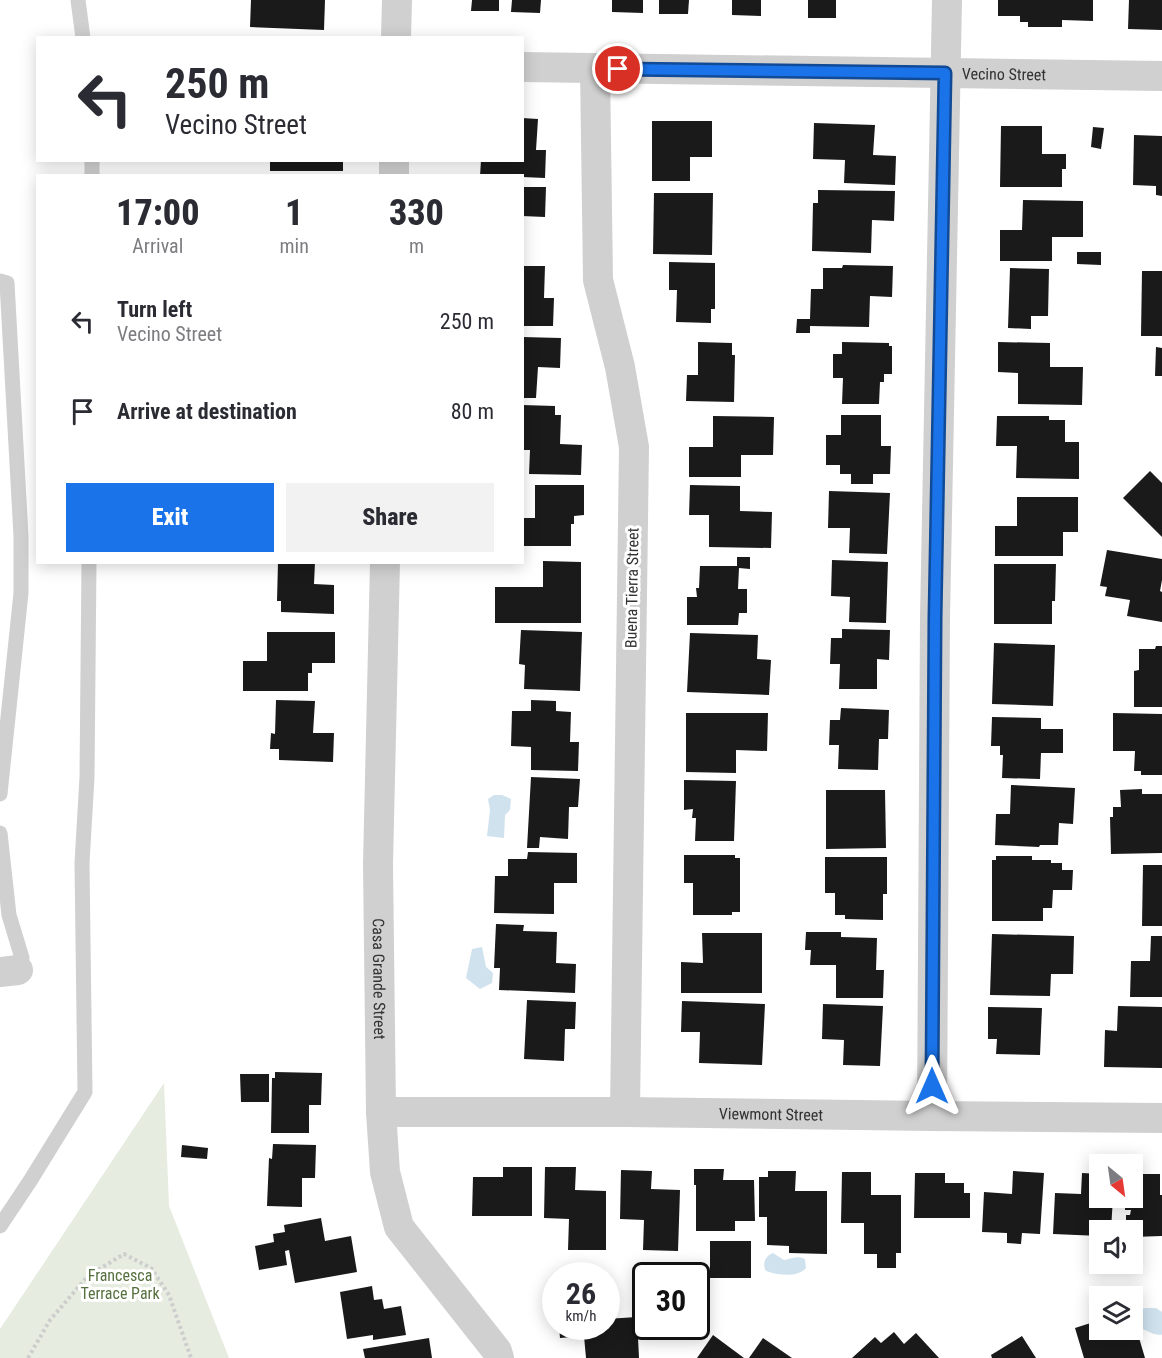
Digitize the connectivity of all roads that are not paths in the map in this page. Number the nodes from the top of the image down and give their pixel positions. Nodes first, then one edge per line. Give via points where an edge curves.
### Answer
1 (78, 0) edge
2 (397, 0) edge
3 (947, 0) edge
4 (83, 36) edge
5 (396, 36) edge
6 (524, 67) edge
7 (595, 68) junction
8 (945, 73) junction
9 (1162, 76) edge
10 (0, 281) edge
11 (89, 564) edge
12 (385, 564) edge
13 (0, 794) edge
14 (0, 833) edge
15 (9, 971) edge
16 (381, 1112) junction
17 (626, 1112) junction
18 (932, 1116) junction
19 (1162, 1118) edge
20 (0, 1226) edge
21 (499, 1358) edge

1 - 4 lane
2 - 5 street
3 - 8 street
6 - 7 street, Vecino Street
7 - 8 street, Vecino Street
7 - 17 street, Buena Tierra Street via 598,280 620,367 634,447
8 - 9 street, Vecino Street
8 - 18 street via 935,630
10 - 13 lane via 7,283 21,536 21,593
11 - 20 lane via 82,863 85,1092
12 - 16 street, Casa Grande Street via 378,864
14 - 15 lane via 9,915 22,958
16 - 17 street, Viewmont Street
16 - 21 street, Casa Grande Street via 385,1172 399,1227
17 - 18 street, Viewmont Street
18 - 19 street, Viewmont Street

